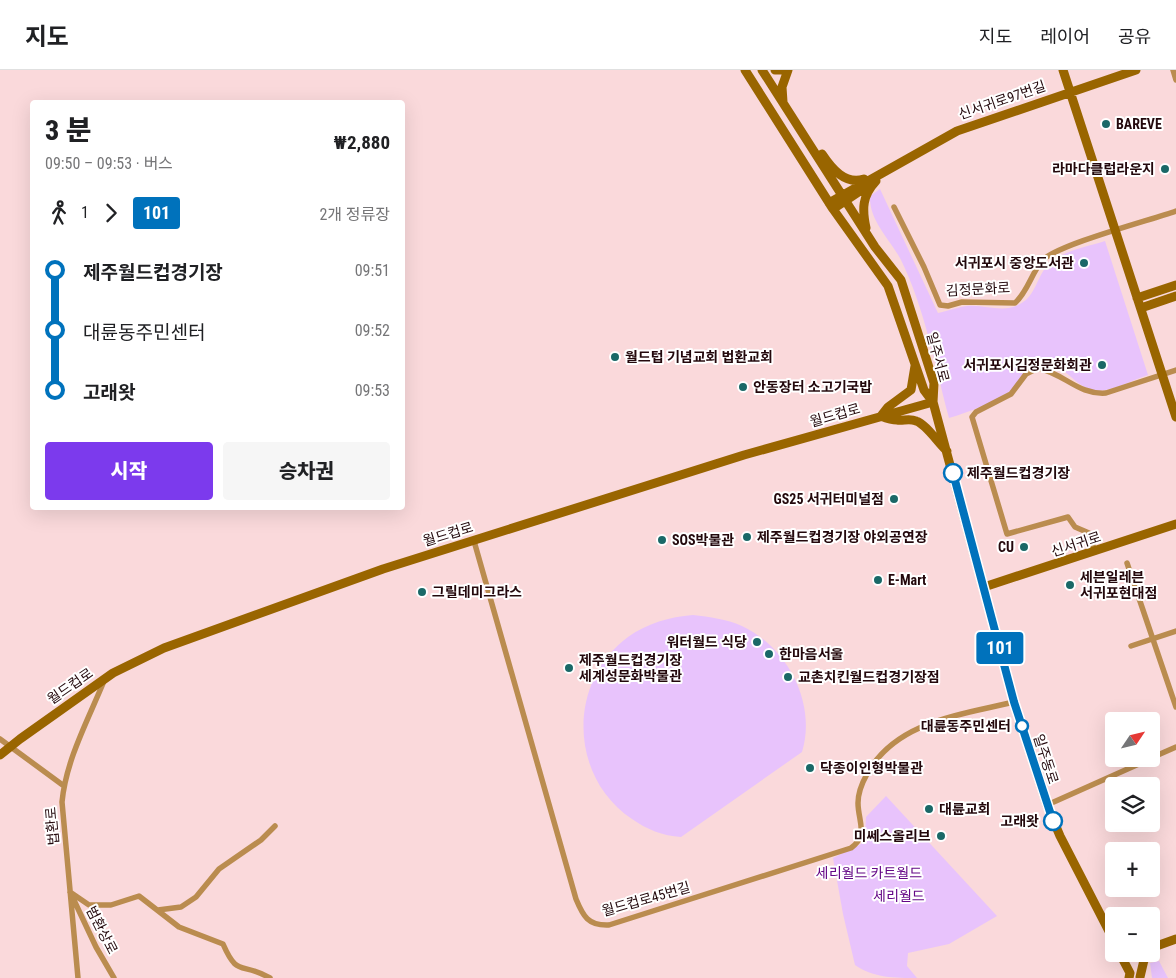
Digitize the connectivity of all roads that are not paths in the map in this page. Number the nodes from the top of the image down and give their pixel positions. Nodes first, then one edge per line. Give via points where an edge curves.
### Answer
1 (745, 70) edge
2 (762, 70) edge
3 (775, 70) edge
4 (789, 70) edge
5 (1063, 70) edge
6 (1136, 70) edge
7 (1173, 70) edge
8 (1176, 80) edge
9 (1070, 92) junction
10 (783, 103) junction
11 (808, 142) junction
12 (874, 179) junction
13 (844, 198) junction
14 (831, 206) junction
15 (894, 207) dead end
16 (1176, 211) edge
17 (1115, 232) junction
18 (875, 247) junction
19 (1176, 285) edge
20 (1176, 296) edge
21 (1137, 298) junction
22 (1141, 308) junction
23 (915, 363) junction
24 (1176, 370) edge
25 (1162, 374) junction
26 (933, 402) junction
27 (880, 416) junction
28 (1176, 416) edge
29 (947, 451) junction
30 (1176, 524) edge
31 (474, 541) junction
32 (1095, 552) junction
33 (1128, 563) dead end
34 (984, 587) junction
35 (1176, 631) edge
36 (1153, 639) junction
37 (1132, 646) dead end
38 (104, 679) junction
39 (1014, 702) junction
40 (1176, 707) edge
41 (0, 739) edge
42 (11, 746) junction
43 (1176, 747) edge
44 (1160, 754) edge
45 (0, 755) edge
46 (1129, 768) edge
47 (64, 786) junction
48 (1047, 805) junction
49 (275, 826) dead end
50 (70, 892) junction
51 (158, 910) junction
52 (1104, 922) edge
53 (1176, 939) edge
54 (1160, 945) edge
55 (1124, 962) edge
56 (1144, 962) edge
57 (1130, 976) edge
58 (1140, 977) edge
59 (78, 978) edge
60 (114, 978) edge
61 (270, 978) edge

1 - 14 main road, 일주서로
2 - 10 main road, 일주서로
3 - 4 main road
4 - 10 main road via 782,86
5 - 9 main road
6 - 9 main road, 신서귀로97번길
7 - 8 street
9 - 12 main road, 신서귀로97번길 via 957,131
9 - 17 main road
10 - 11 main road, 일주서로
11 - 12 main road via 820,149 839,174 849,181
11 - 13 main road, 일주서로
12 - 13 main road, 신서귀로97번길
12 - 18 main road via 863,207 866,228
13 - 14 main road, 신서귀로97번길
13 - 18 main road, 일주서로
14 - 23 main road, 일주서로 via 888,286
15 - 17 street, 김정문화로 via 924,267 936,300 940,305 948,306 962,302 1015,303 1048,256 1072,244
16 - 17 street
17 - 21 main road
18 - 26 main road, 일주서로 via 901,280 934,383
19 - 21 main road
20 - 22 main road
21 - 22 main road
22 - 25 main road
23 - 26 main road, 일주서로 via 924,390
23 - 27 main road via 911,390
24 - 25 street
25 - 28 main road
25 - 32 street via 1096,394 1082,390 1062,376 1038,368 1026,374 1011,394 972,417 1007,534 1068,517 1075,527 1089,533
26 - 27 main road, 월드컵로
26 - 29 main road, 일주동로
27 - 29 main road via 918,421
27 - 31 main road, 월드컵로 via 744,455
29 - 34 main road, 일주동로
30 - 32 main road, 신서귀로
31 - 38 main road, 월드컵로 via 383,569 217,629 140,659
31 - 39 street, 월드컵로45번길 via 576,899 582,916 597,925 609,925 851,848 862,834 858,804 860,785 891,743 918,728
32 - 34 main road, 신서귀로
33 - 36 street
34 - 39 main road, 일주동로
35 - 36 street
36 - 37 street
36 - 40 street
38 - 42 main road, 월드컵로
38 - 47 street, 법환로
39 - 48 main road, 일주동로
41 - 42 street
42 - 45 main road, 월드컵로
42 - 47 street
43 - 44 street
46 - 48 street
47 - 50 street, 법환로 via 62,802
48 - 52 main road, 일주동로
49 - 51 street via 261,840 219,869 196,897 181,908
50 - 51 street via 89,905 111,904 139,896
50 - 59 street, 법환로
50 - 60 street, 범환상로
51 - 61 street via 179,928 222,944 231,965 238,970 252,970
53 - 54 main road
55 - 57 main road
56 - 58 main road
57 - 58 main road

